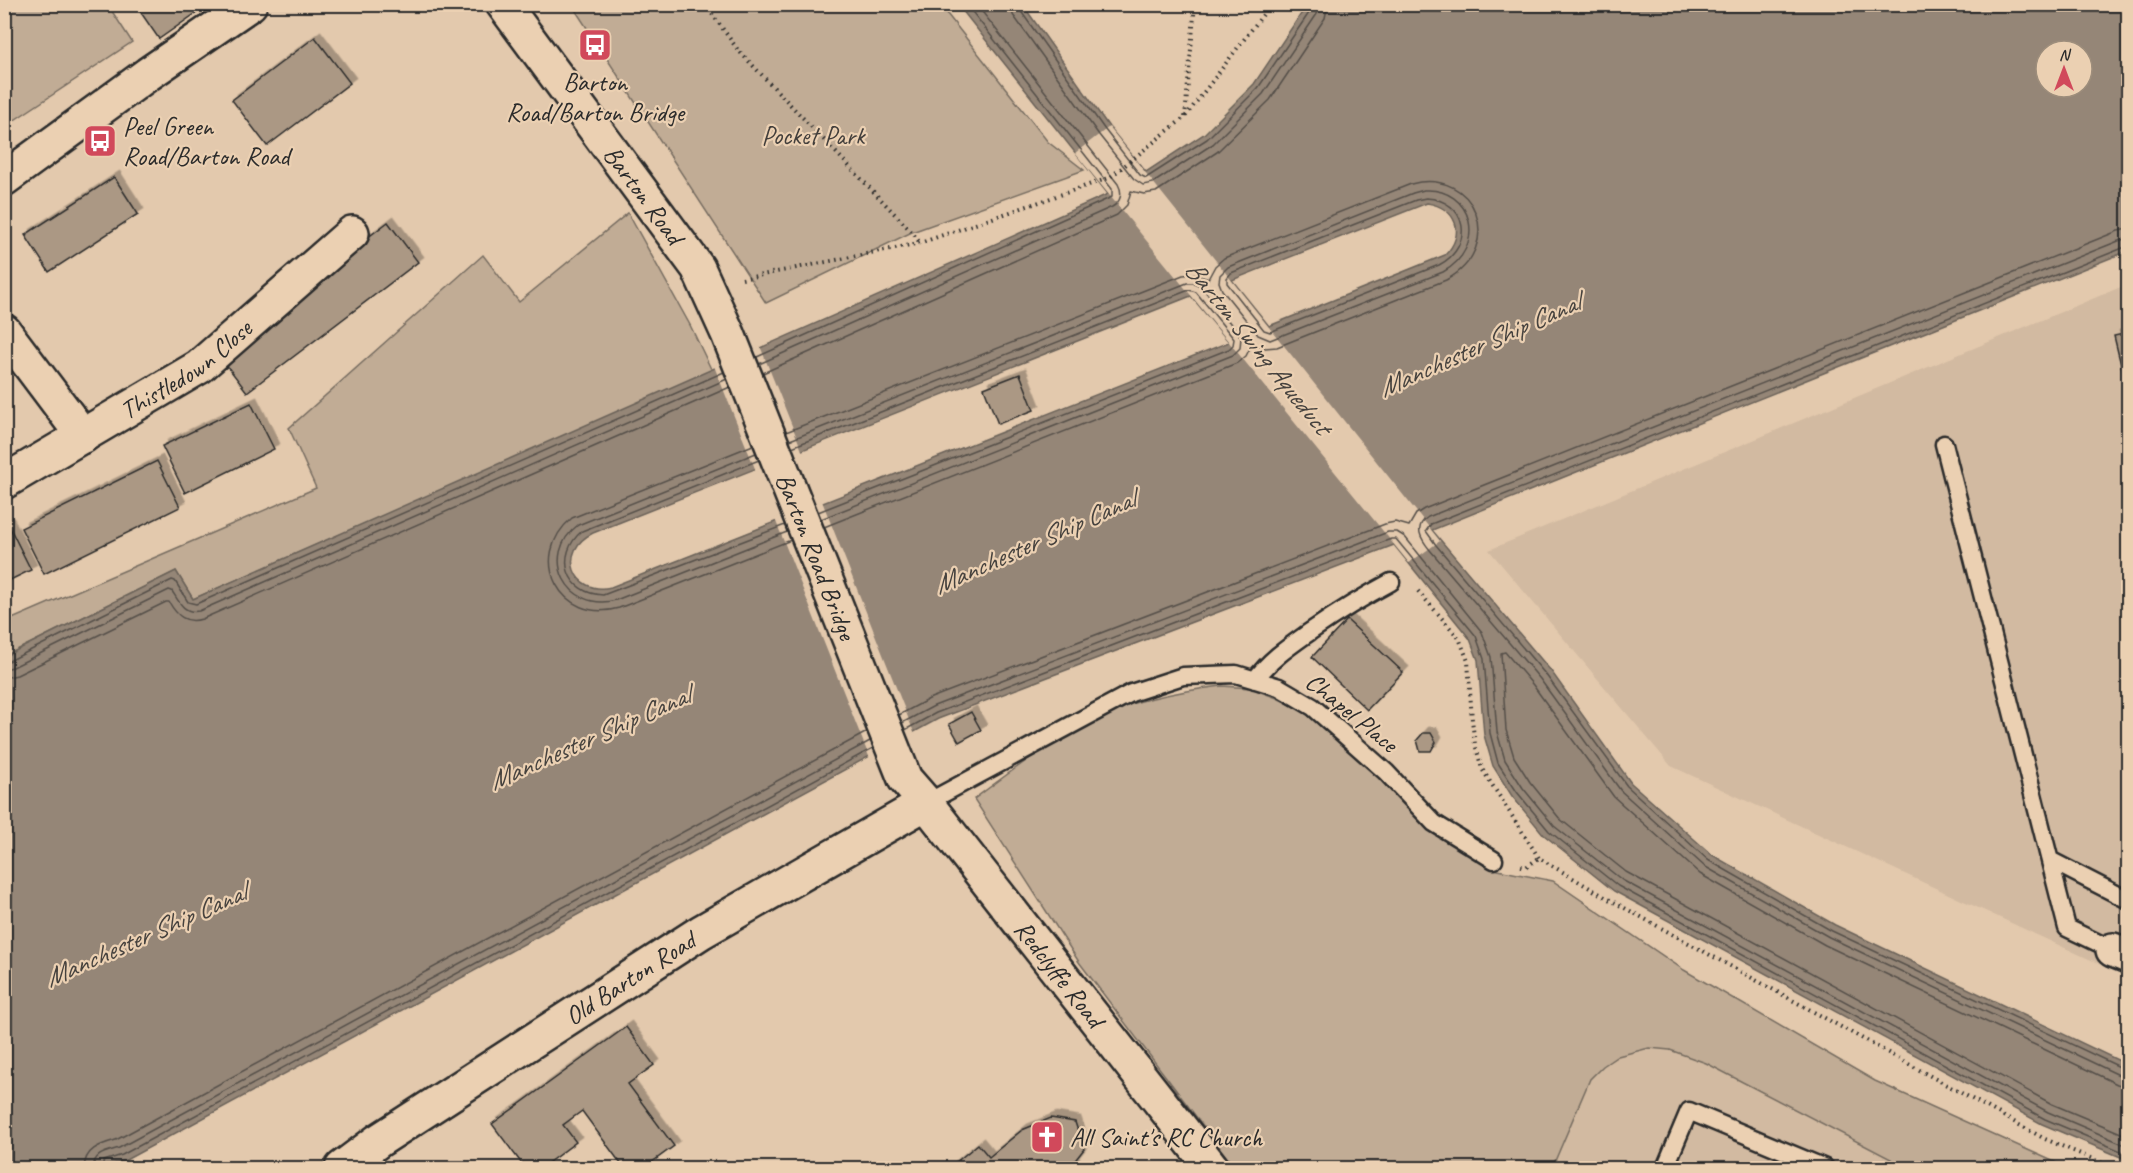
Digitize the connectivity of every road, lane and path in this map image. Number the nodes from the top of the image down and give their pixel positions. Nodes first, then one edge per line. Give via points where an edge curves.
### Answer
1 (250, 4) edge
2 (503, 4) edge
3 (705, 4) edge
4 (1195, 4) edge
5 (1270, 4) edge
6 (1185, 117) junction
7 (5, 178) edge
8 (352, 233) dead end
9 (920, 243) junction
10 (762, 274) dead end
11 (4, 331) edge
12 (728, 334) joint
13 (83, 436) junction
14 (1944, 444) dead end
15 (4, 482) edge
16 (1391, 582) dead end
17 (1411, 583) dead end
18 (1255, 680) junction
19 (905, 779) joint
20 (927, 803) junction
21 (1539, 858) junction
22 (1494, 860) joint
23 (2050, 860) junction
24 (2128, 900) edge
25 (2121, 953) edge
26 (342, 1168) edge
27 (1212, 1168) edge
28 (1665, 1168) edge
29 (1825, 1168) edge
30 (2114, 1168) edge

1 - 7 street
2 - 12 street, Barton Road via 698,268
3 - 9 path via 738,50
4 - 6 path
5 - 6 path
6 - 9 path via 1109,178
8 - 13 street, Thistledown Close via 199,367
9 - 10 path
11 - 13 street
12 - 19 street, Barton Road Bridge
13 - 15 street, Thistledown Close
14 - 23 lane
16 - 18 lane via 1354,602 1282,652 1265,665
17 - 21 path via 1459,638 1468,661 1472,720 1482,769
18 - 20 lane, Chapel Place via 1236,674 1183,676 1131,693
18 - 22 lane, Chapel Place via 1279,687 1313,707 1386,771 1434,823
19 - 20 street, Redclyffe Road
20 - 26 street, Old Barton Road via 701,932
20 - 27 street, Redclyffe Road
21 - 22 path via 1526,867
21 - 30 path via 2045,1139
23 - 24 lane
23 - 25 lane via 2067,928
28 - 29 lane via 1689,1111

